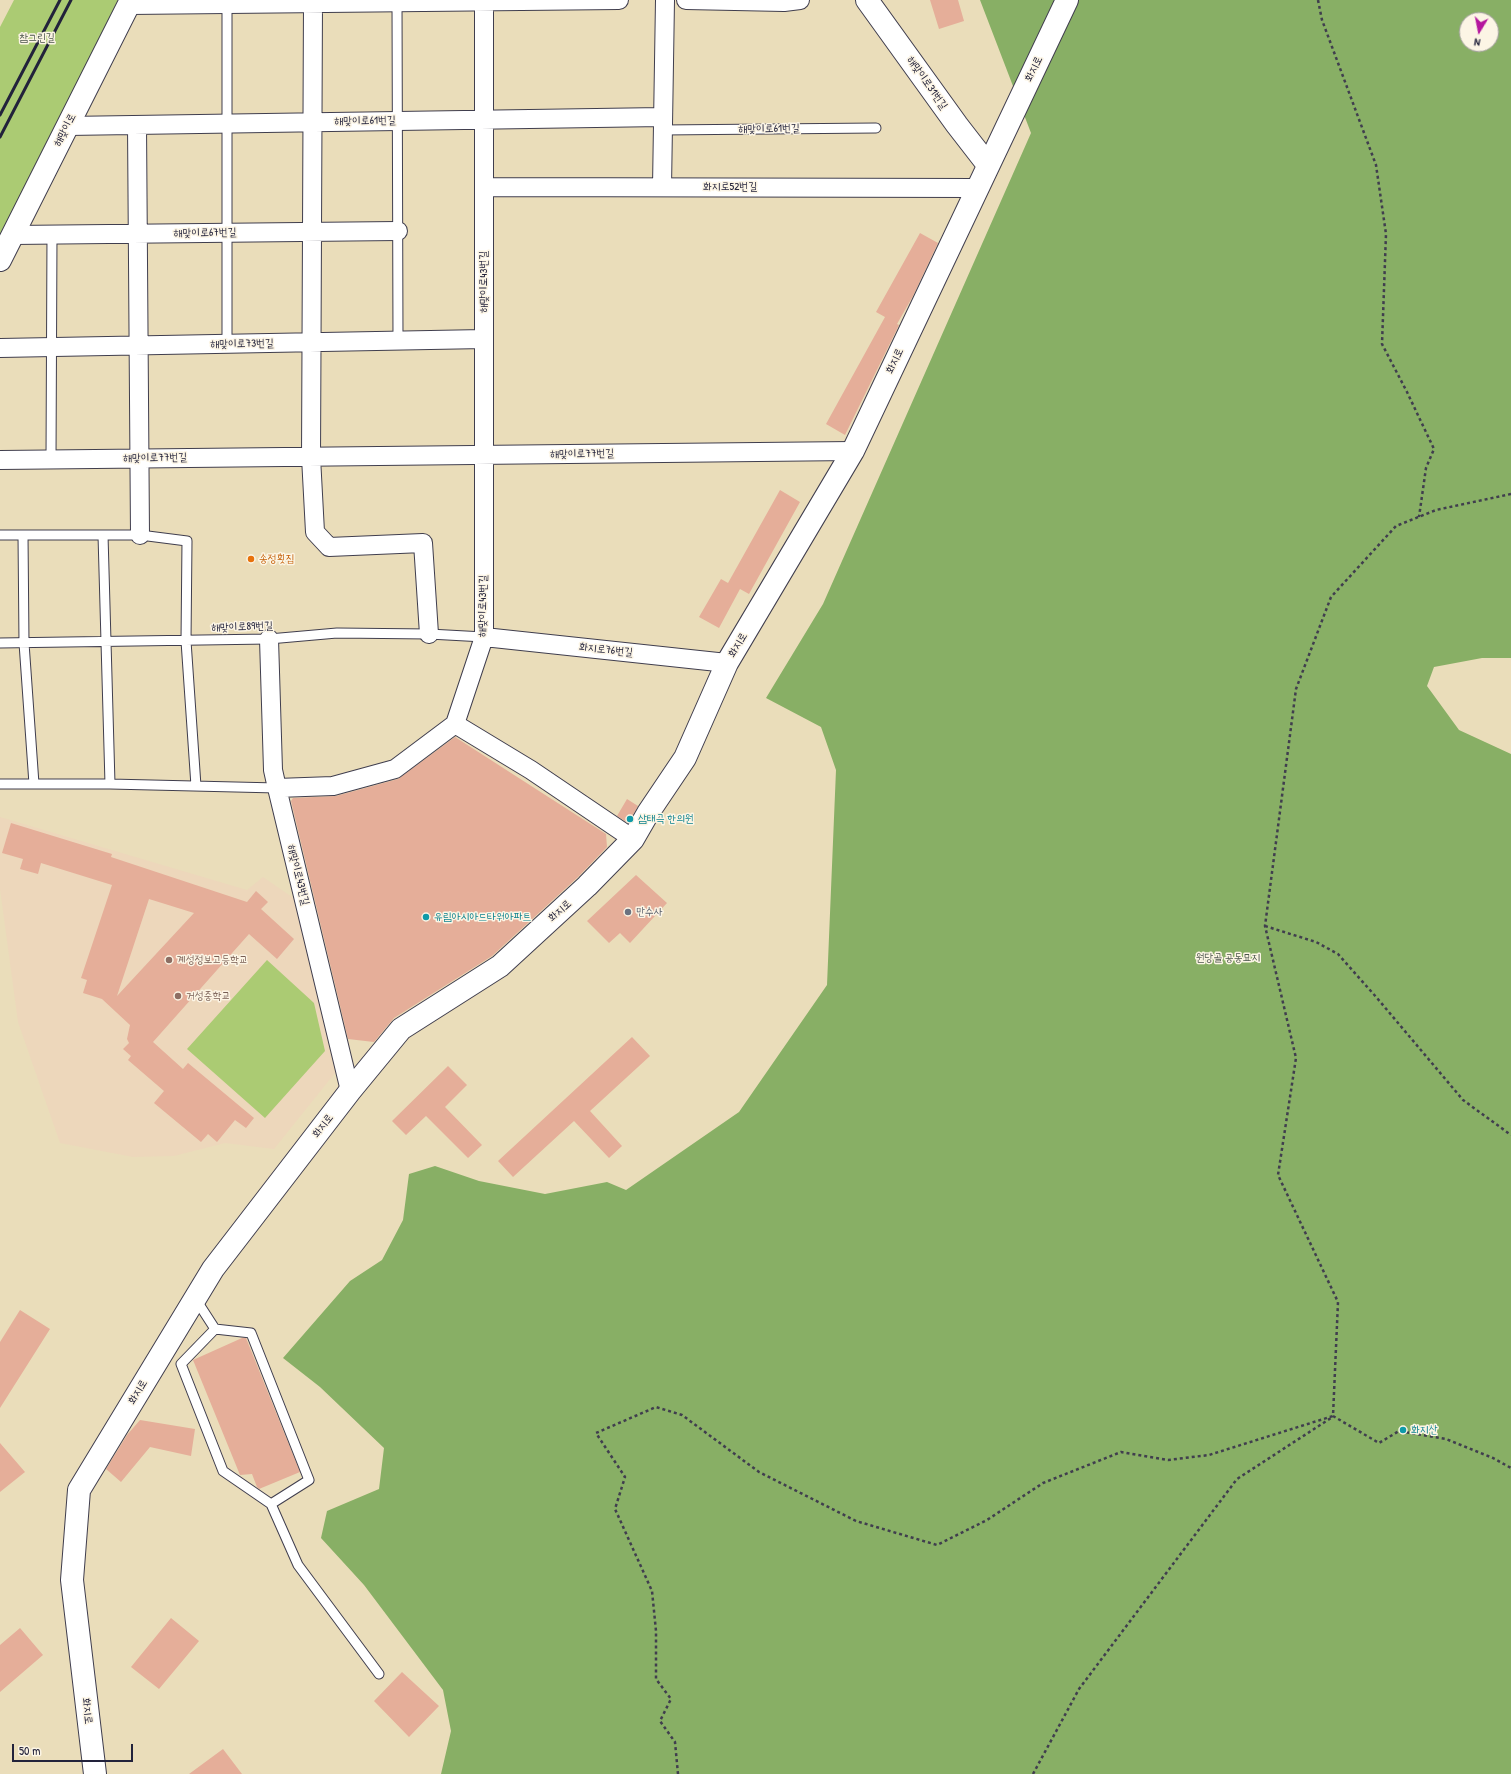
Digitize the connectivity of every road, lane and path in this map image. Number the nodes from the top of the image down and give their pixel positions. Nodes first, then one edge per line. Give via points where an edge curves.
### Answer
1 (570, 0) edge
2 (607, 0) edge
3 (619, 0) edge
4 (665, 0) edge
5 (686, 0) edge
6 (800, 0) edge
7 (868, 0) edge
8 (1067, 0) edge
9 (1318, 0) edge
10 (484, 1) edge
11 (130, 2) edge
12 (397, 2) junction
13 (313, 3) junction
14 (227, 4) junction
15 (485, 120) junction
16 (397, 121) junction
17 (312, 122) junction
18 (662, 123) junction
19 (227, 124) junction
20 (137, 125) junction
21 (67, 126) junction
22 (876, 128) dead end
23 (988, 165) junction
24 (484, 187) junction
25 (662, 187) junction
26 (976, 188) junction
27 (398, 231) junction
28 (6, 232) edge
29 (312, 232) junction
30 (227, 233) junction
31 (52, 234) junction
32 (138, 234) junction
33 (0, 260) edge
34 (484, 339) junction
35 (398, 340) junction
36 (312, 342) junction
37 (227, 344) junction
38 (139, 346) junction
39 (0, 348) edge
40 (51, 348) junction
41 (853, 451) junction
42 (484, 455) junction
43 (311, 457) junction
44 (140, 458) junction
45 (50, 459) junction
46 (0, 460) edge
47 (1511, 494) edge
48 (1419, 517) junction
49 (0, 535) edge
50 (23, 535) junction
51 (103, 535) junction
52 (140, 535) junction
53 (429, 634) junction
54 (484, 637) junction
55 (270, 639) junction
56 (186, 641) junction
57 (106, 642) junction
58 (0, 643) edge
59 (24, 643) junction
60 (727, 663) junction
61 (455, 724) junction
62 (0, 784) edge
63 (34, 784) junction
64 (110, 784) junction
65 (196, 786) junction
66 (277, 788) junction
67 (633, 839) junction
68 (1265, 926) junction
69 (350, 1091) junction
70 (1511, 1135) edge
71 (195, 1297) junction
72 (215, 1328) junction
73 (1333, 1416) junction
74 (1511, 1468) edge
75 (271, 1504) junction
76 (380, 1674) dead end
77 (95, 1774) edge
78 (678, 1774) edge
79 (1033, 1774) edge

1 - 2 street
1 - 10 street
2 - 3 street
4 - 18 street
5 - 6 street
7 - 23 street, 해맞이로31번길
8 - 23 street, 화지로
9 - 48 path via 1322,20 1376,165 1386,234 1382,344 1434,449 1426,468
10 - 12 street
10 - 15 street, 해맞이로43번길
11 - 14 street
11 - 21 street, 해맞이로
12 - 13 street
12 - 16 lane
13 - 14 street
13 - 17 street
14 - 19 lane
15 - 16 street, 해맞이로61번길
15 - 18 street, 해맞이로61번길
15 - 24 street, 해맞이로43번길
16 - 17 street, 해맞이로61번길
16 - 27 lane
17 - 19 street, 해맞이로61번길
17 - 29 street
18 - 22 lane, 해맞이로61번길
18 - 25 street
19 - 20 street, 해맞이로61번길
19 - 30 lane
20 - 21 street, 해맞이로61번길
20 - 32 street
21 - 28 street, 해맞이로
23 - 26 street, 화지로
24 - 25 street, 화지로52번길
24 - 34 street, 해맞이로43번길
25 - 26 street, 화지로52번길
26 - 41 street, 화지로
27 - 29 street, 해맞이로67번길
27 - 35 lane
28 - 31 street, 해맞이로67번길
28 - 33 street, 해맞이로
29 - 30 street, 해맞이로67번길
29 - 36 street
30 - 32 street, 해맞이로67번길
30 - 37 lane
31 - 32 street, 해맞이로67번길
31 - 40 lane
32 - 38 street
34 - 35 street, 해맞이로73번길
34 - 42 street, 해맞이로43번길
35 - 36 street, 해맞이로73번길
36 - 37 street, 해맞이로73번길
36 - 43 street
37 - 38 street, 해맞이로73번길
38 - 40 street, 해맞이로73번길
38 - 44 street
39 - 40 street, 해맞이로73번길
40 - 45 lane
41 - 42 street, 해맞이로77번길
41 - 60 street, 화지로
42 - 43 street, 해맞이로77번길
42 - 54 street, 해맞이로43번길
43 - 44 street, 해맞이로77번길
43 - 53 street via 315,532 329,548 423,543
44 - 45 street, 해맞이로77번길
44 - 52 street
45 - 46 street, 해맞이로77번길
47 - 48 path via 1436,510
48 - 68 path via 1396,526 1331,597 1296,689
49 - 50 lane
50 - 51 lane
50 - 59 lane
51 - 52 lane
51 - 57 lane
52 - 56 lane via 187,541
53 - 54 lane, 해맞이로89번길
53 - 55 lane, 해맞이로89번길 via 337,633
54 - 60 street, 화지로76번길
54 - 61 street, 해맞이로43번길
55 - 56 lane, 해맞이로89번길
55 - 66 street, 해맞이로43번길 via 273,770
56 - 57 lane, 해맞이로89번길
56 - 65 lane
57 - 59 lane, 해맞이로89번길
57 - 64 lane
58 - 59 lane, 해맞이로89번길
59 - 63 lane
60 - 67 street, 화지로 via 685,758
61 - 66 street via 395,769 333,786
61 - 67 street via 531,770
62 - 63 lane
63 - 64 lane
64 - 65 lane
65 - 66 lane
66 - 69 street, 해맞이로43번길
67 - 69 street, 화지로 via 587,886 500,966 401,1029
68 - 70 path via 1316,942 1338,954 1462,1100
68 - 73 path via 1296,1058 1278,1175 1338,1302
69 - 71 street, 화지로 via 213,1269
71 - 72 lane
71 - 77 street, 화지로 via 79,1490 72,1580
72 - 75 lane via 181,1364 223,1471
72 - 75 lane via 251,1333 309,1480
73 - 74 path via 1379,1443 1399,1431 1446,1439
73 - 78 path via 1209,1455 1168,1460 1121,1452 1043,1484 987,1520 937,1545 856,1521 759,1472 682,1415 656,1407 596,1434 625,1477 615,1509 652,1591 656,1631 656,1678 671,1699 660,1721 676,1742
73 - 79 path via 1237,1479 1079,1689
75 - 76 lane via 298,1565

